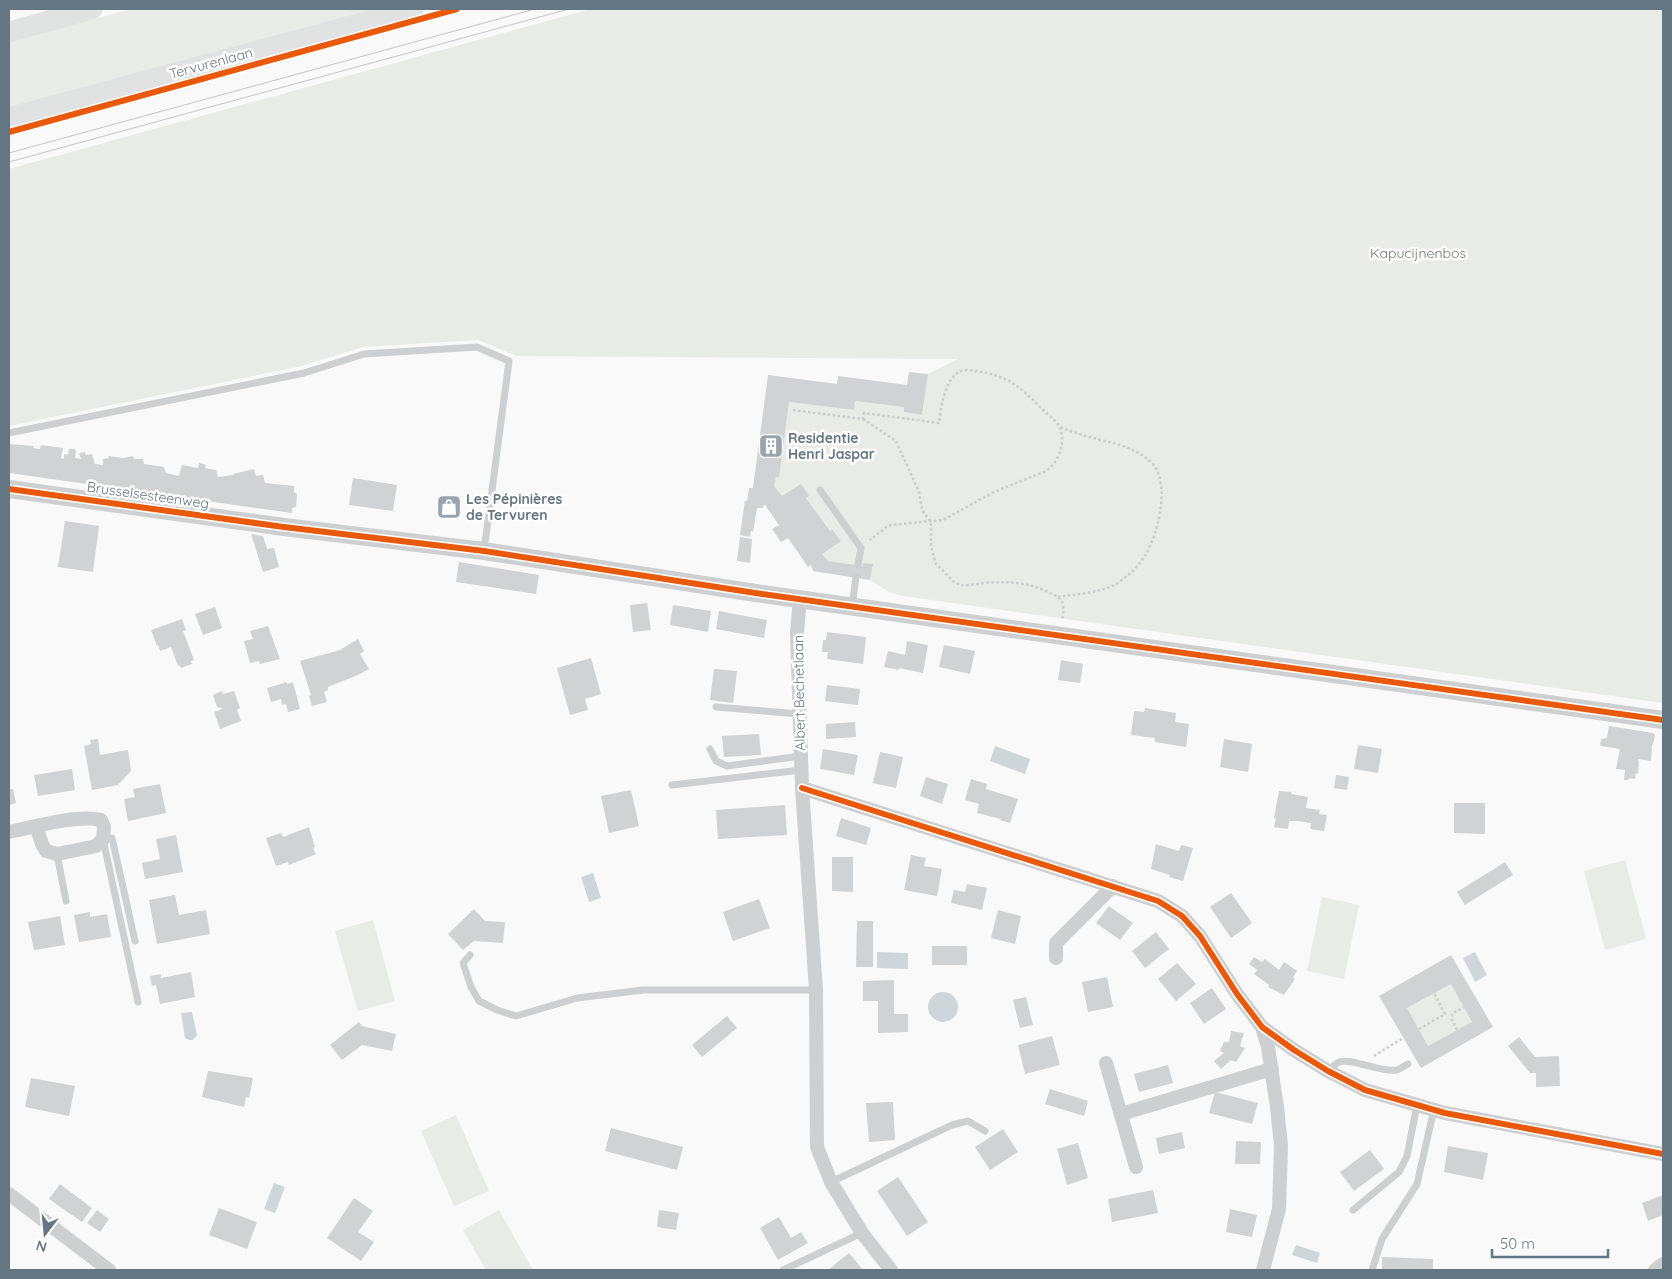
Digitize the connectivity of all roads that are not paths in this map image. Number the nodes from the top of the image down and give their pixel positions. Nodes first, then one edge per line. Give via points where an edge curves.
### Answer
1 (92, 9) edge
2 (413, 9) edge
3 (9, 32) edge
4 (9, 118) edge
5 (9, 433) edge
6 (9, 489) edge
7 (820, 490) dead end
8 (484, 551) junction
9 (858, 565) dead end
10 (856, 578) dead end
11 (800, 599) junction
12 (852, 606) junction
13 (716, 708) dead end
14 (800, 714) junction
15 (1663, 720) edge
16 (710, 749) dead end
17 (801, 763) junction
18 (672, 784) dead end
19 (802, 788) junction
20 (36, 826) junction
21 (9, 832) edge
22 (103, 839) junction
23 (58, 854) junction
24 (1113, 886) junction
25 (66, 901) dead end
26 (135, 941) dead end
27 (470, 955) dead end
28 (1056, 958) dead end
29 (816, 990) junction
30 (138, 1002) dead end
31 (1262, 1027) junction
32 (1106, 1063) dead end
33 (1408, 1064) dead end
34 (1272, 1069) junction
35 (1328, 1072) junction
36 (1417, 1105) junction
37 (1434, 1110) junction
38 (1121, 1114) junction
39 (985, 1131) dead end
40 (1663, 1154) edge
41 (1136, 1167) dead end
42 (831, 1182) junction
43 (9, 1194) edge
44 (1353, 1210) dead end
45 (862, 1233) junction
46 (1663, 1264) edge
47 (109, 1270) edge
48 (783, 1270) edge
49 (891, 1270) edge
50 (1263, 1270) edge
51 (1372, 1270) edge
52 (1655, 1270) edge

1 - 3 main road
2 - 4 main road, Tervurenlaan
5 - 8 lane via 304,373 364,354 477,347 509,361
6 - 8 street, Brusselsesteenweg
7 - 9 lane via 861,548
8 - 11 street, Brusselsesteenweg
10 - 12 lane
11 - 12 street, Brusselsesteenweg
11 - 14 street, Albert Bechetlaan via 797,632
12 - 15 street, Brusselsesteenweg
13 - 14 lane
14 - 17 street, Albert Bechetlaan
16 - 17 lane via 716,761 727,766
17 - 18 lane
17 - 19 street, Albert Bechetlaan
19 - 24 street
19 - 29 street, Albert Bechetlaan
20 - 21 street
20 - 22 street via 90,817 101,820
20 - 23 street via 46,850
22 - 23 street via 96,846
22 - 26 lane via 112,838
22 - 30 lane
23 - 25 lane
24 - 28 street via 1056,943
24 - 31 street via 1158,901 1182,916 1200,936
27 - 29 lane via 463,963 479,1001 516,1016 577,998 642,990
29 - 42 street, Albert Bechetlaan via 817,1147
31 - 34 street
31 - 35 street
32 - 38 street
33 - 35 lane via 1397,1070 1350,1061 1337,1063
34 - 38 street
34 - 50 street via 1281,1146 1279,1209
35 - 36 street via 1365,1090
36 - 37 street
36 - 44 lane via 1407,1156 1399,1172
37 - 40 street
37 - 51 lane via 1417,1184 1382,1239
38 - 41 street
39 - 42 lane via 968,1121 952,1125
42 - 45 street, Albert Bechetlaan
43 - 47 street
45 - 48 lane
45 - 49 street, Albert Bechetlaan
46 - 52 street

